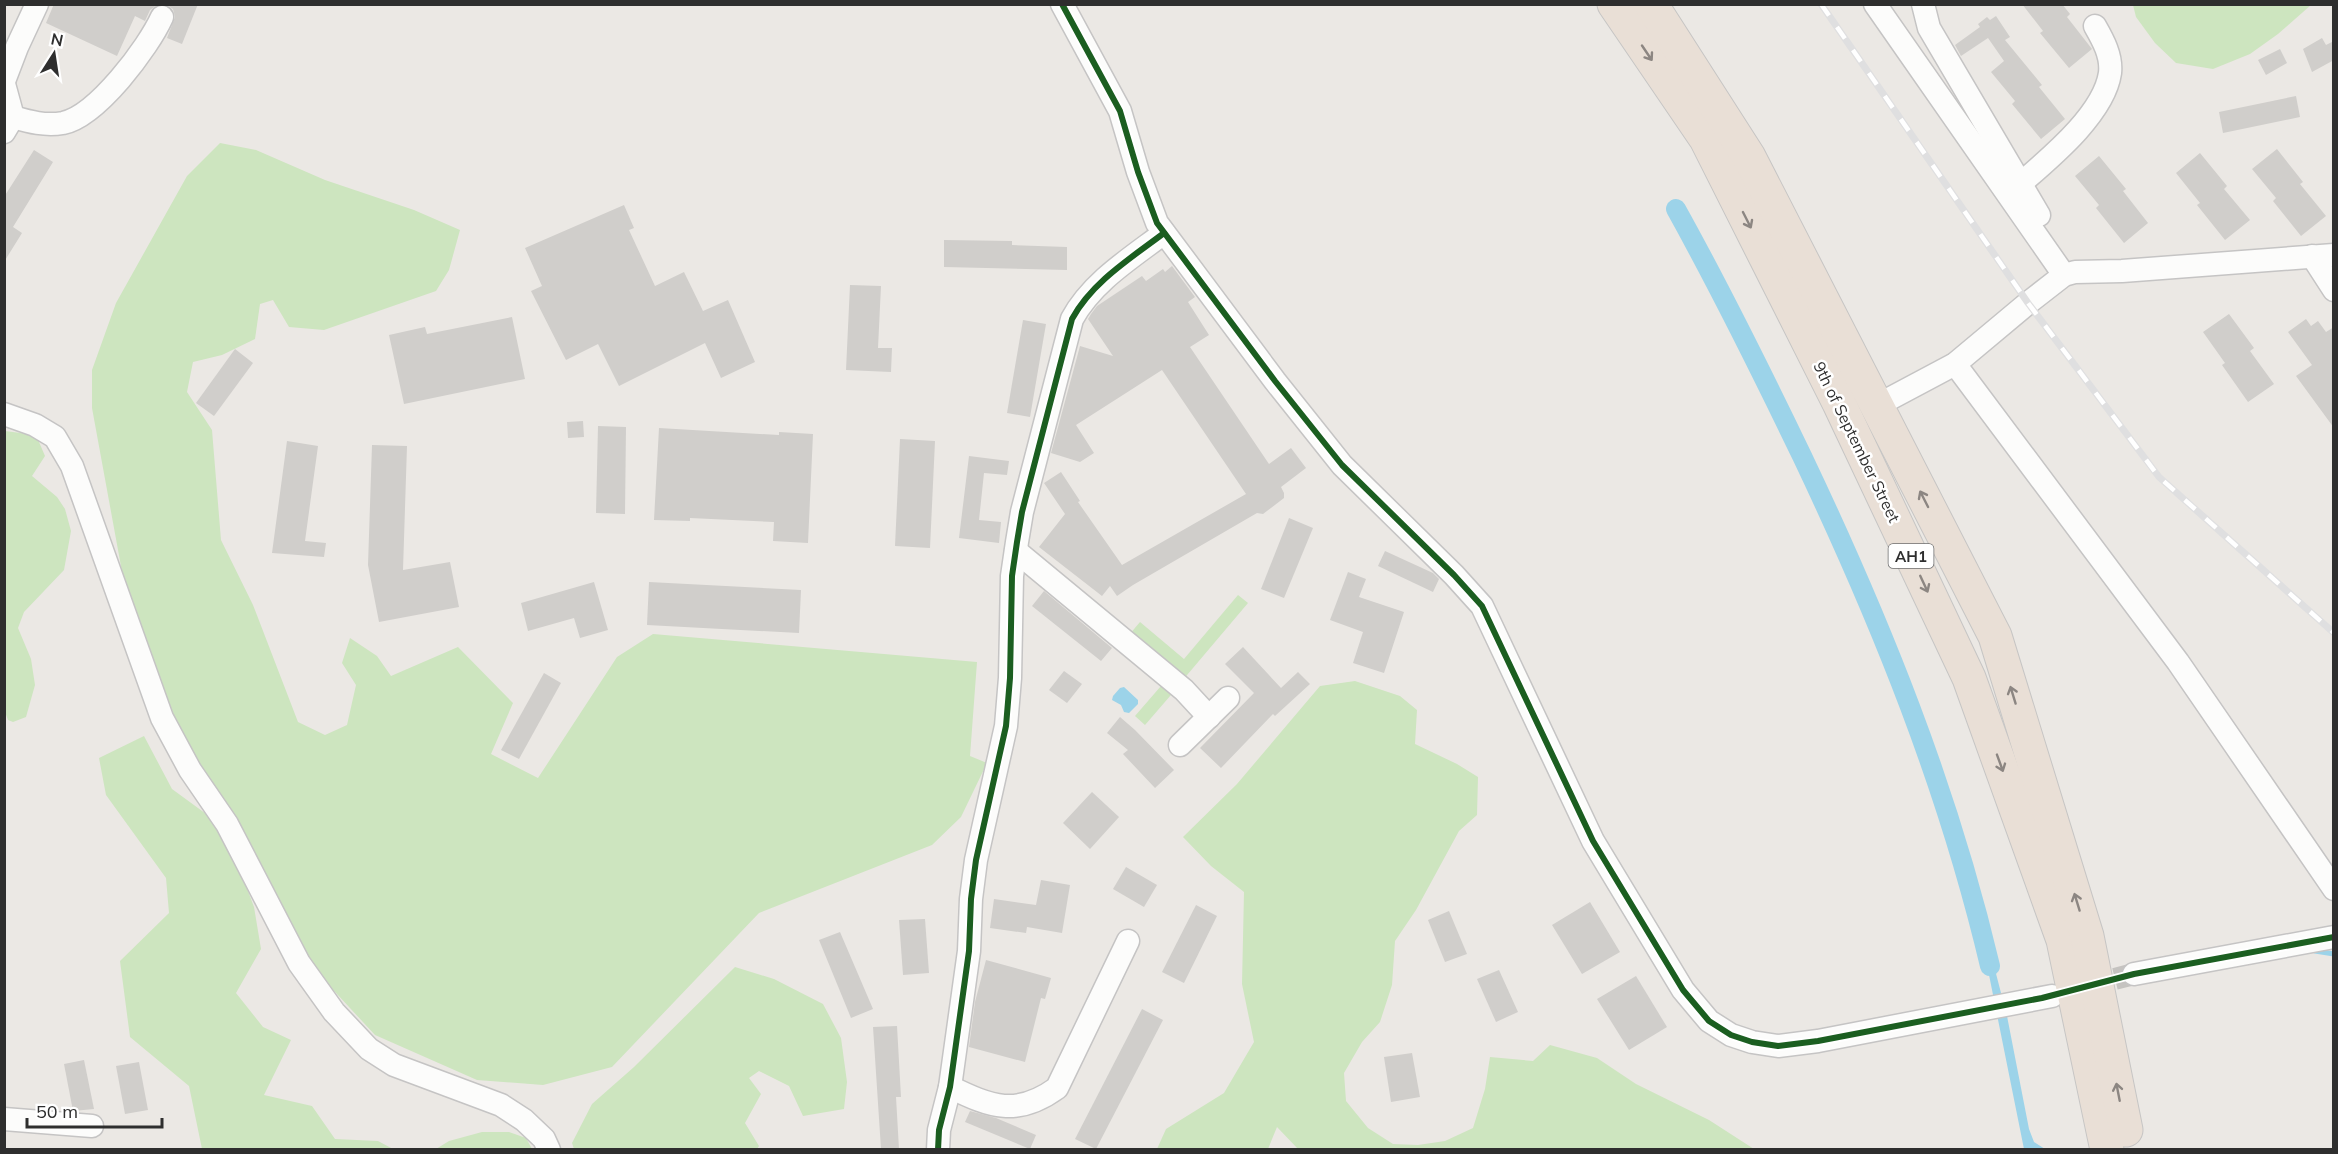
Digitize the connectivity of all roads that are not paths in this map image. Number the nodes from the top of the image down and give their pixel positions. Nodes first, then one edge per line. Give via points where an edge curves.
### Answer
1 (37, 4) edge
2 (1062, 4) edge
3 (1614, 4) edge
4 (1651, 4) edge
5 (1923, 4) edge
6 (1876, 5) edge
7 (162, 17) dead end
8 (2095, 26) dead end
9 (4, 83) edge
10 (9, 125) edge
11 (2020, 184) junction
12 (1164, 233) junction
13 (2323, 256) edge
14 (2070, 273) junction
15 (2334, 290) edge
16 (1956, 364) junction
17 (1876, 406) junction
18 (4, 414) edge
19 (1016, 552) junction
20 (1228, 698) dead end
21 (1209, 717) junction
22 (1180, 746) dead end
23 (2334, 889) edge
24 (2334, 937) edge
25 (1128, 941) dead end
26 (2134, 974) tunnel mouth
27 (2052, 996) dead end
28 (950, 1087) junction
29 (4, 1119) edge
30 (92, 1126) dead end
31 (549, 1149) edge
32 (938, 1149) edge
33 (2107, 1149) edge
34 (2130, 1149) edge

1 - 9 street
2 - 12 street via 1120,111 1138,172
3 -> 33 highway, 9th of September Street / AH1 via 1706,139 1839,403 1969,678 2063,940
4 - 17 highway, 9th of September Street / AH1 via 1749,157
5 - 11 street via 1929,28
6 - 14 street
7 - 10 street via 125,75 86,111 65,123
8 - 11 street via 2106,45 2110,73 2102,95 2082,126
9 - 10 street
11 - 14 street
12 - 19 street via 1082,301 1072,319 1022,512
12 - 27 street via 1342,465 1482,606 1593,841 1683,990 1709,1021 1731,1035 1778,1046
13 - 14 street
13 - 15 street
14 - 16 street
16 - 17 street
16 - 23 street via 2178,662
34 -> 17 highway, 9th of September Street / AH1 via 2087,936 1995,636
18 - 31 street via 55,437 72,466 162,718 190,770 227,824 299,963 322,995 369,1049 394,1065 501,1105 524,1120
19 - 21 street via 1184,690
19 - 28 street via 1006,726 976,860 969,951
20 - 21 street
21 - 22 street
24 - 26 street
25 - 28 street via 1057,1088 1040,1100 998,1106
28 - 32 street
29 - 30 street

